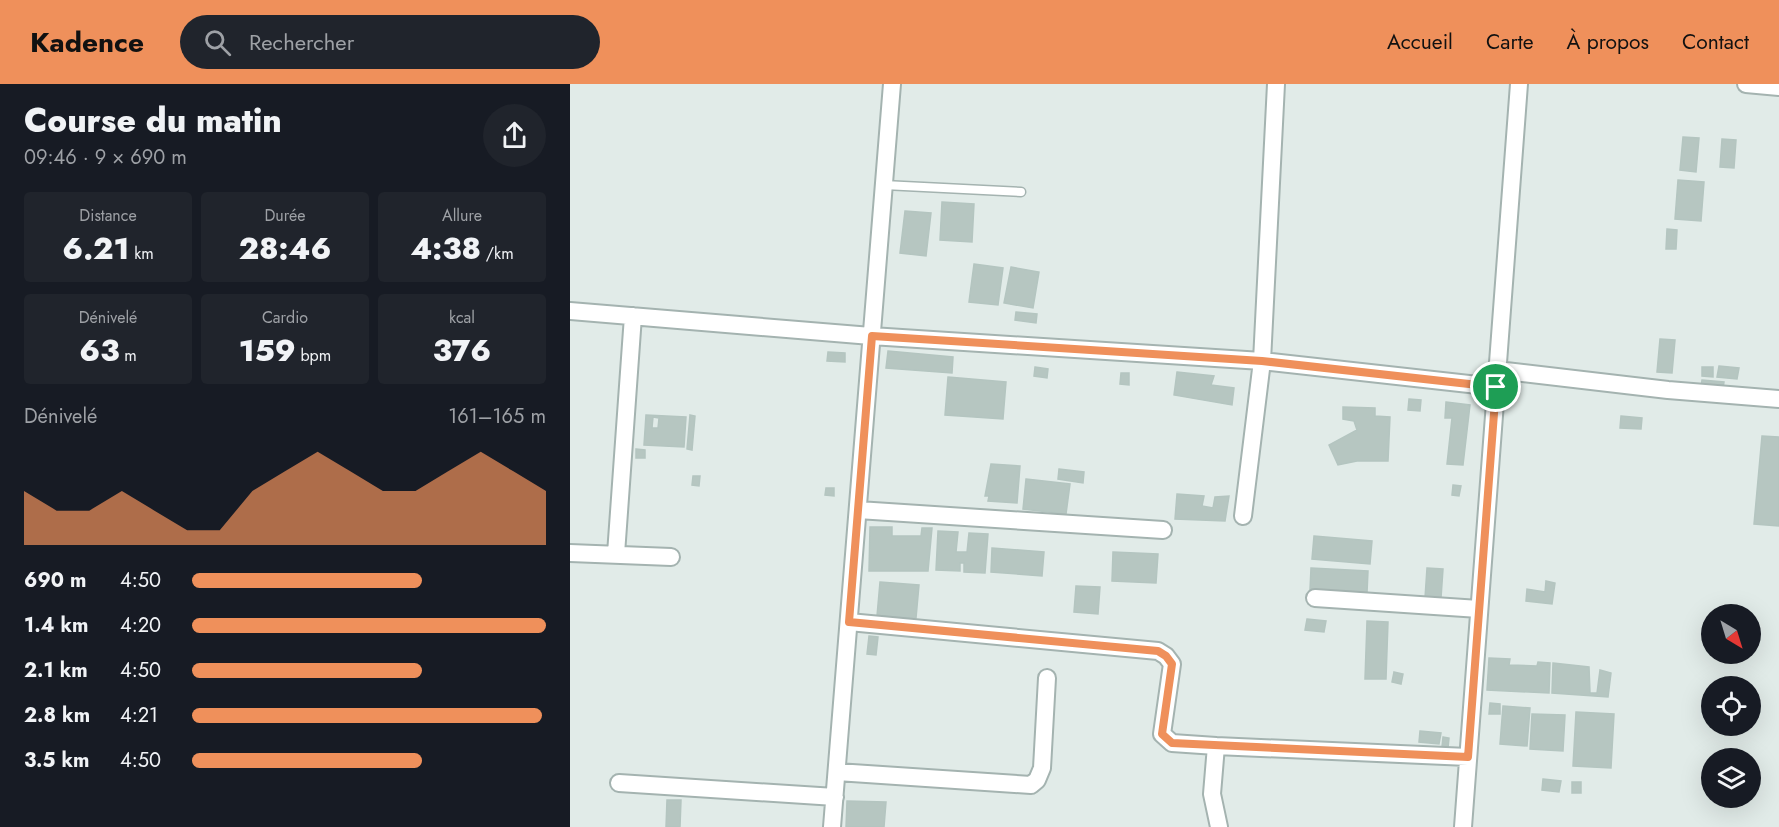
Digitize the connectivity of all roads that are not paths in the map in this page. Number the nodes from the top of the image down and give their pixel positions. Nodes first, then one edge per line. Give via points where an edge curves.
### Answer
1 (892, 84) edge
2 (1276, 84) edge
3 (1519, 84) edge
4 (1746, 84) edge
5 (1779, 87) edge
6 (884, 185) junction
7 (1021, 192) dead end
8 (570, 311) edge
9 (633, 316) junction
10 (872, 336) junction
11 (1262, 361) junction
12 (1497, 378) junction
13 (1779, 399) edge
14 (858, 510) junction
15 (1243, 516) dead end
16 (1163, 530) dead end
17 (570, 553) edge
18 (616, 554) junction
19 (671, 556) dead end
20 (1315, 598) dead end
21 (1479, 609) junction
22 (849, 622) junction
23 (1047, 678) dead end
24 (1216, 746) junction
25 (1468, 757) junction
26 (837, 772) junction
27 (619, 783) dead end
28 (835, 797) junction
29 (832, 827) edge
30 (1220, 827) edge
31 (1463, 827) edge

1 - 6 street
2 - 11 street
3 - 12 street
4 - 5 street
6 - 7 lane
6 - 10 street
8 - 9 street
9 - 10 street
9 - 18 street
10 - 11 street
10 - 14 street
11 - 12 street
11 - 15 street
12 - 13 street
12 - 21 street
14 - 16 street
14 - 22 street
17 - 18 street
18 - 19 street
20 - 21 street
21 - 25 street
22 - 24 street via 1158,651 1172,664 1162,734 1172,743
22 - 26 street
23 - 26 street via 1042,768 1031,785
24 - 25 street
24 - 30 street via 1212,794
25 - 31 street
26 - 28 street
27 - 28 street
28 - 29 street

